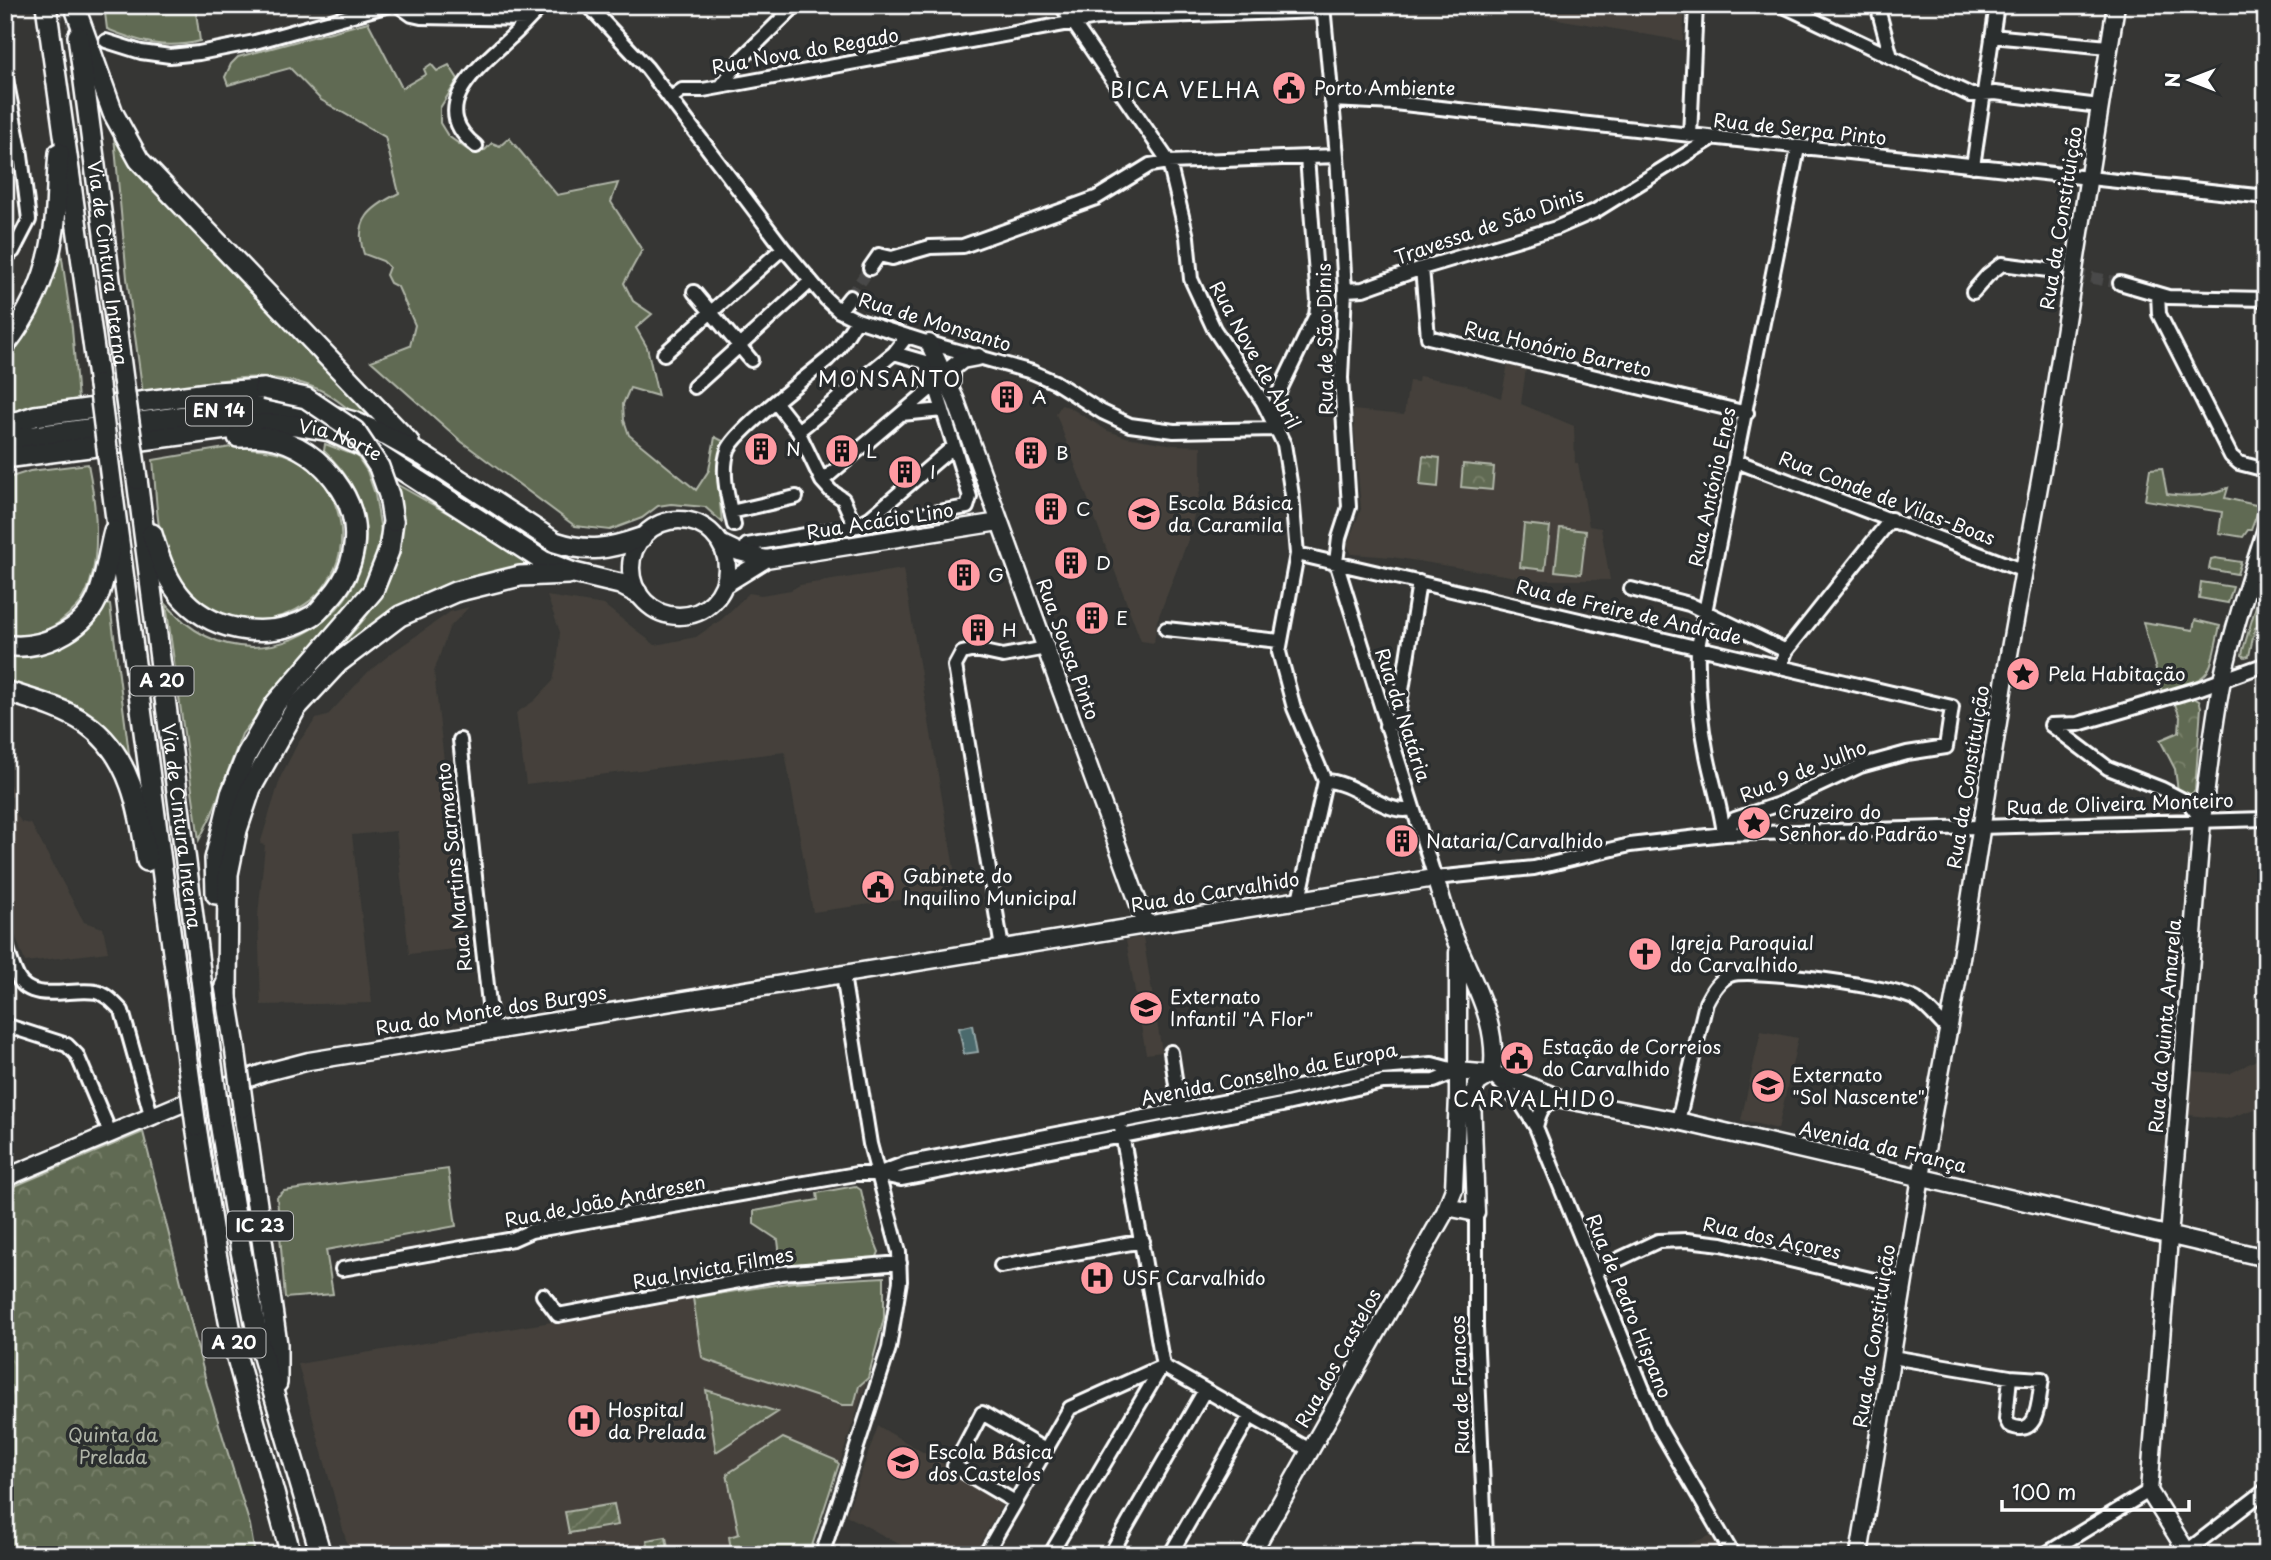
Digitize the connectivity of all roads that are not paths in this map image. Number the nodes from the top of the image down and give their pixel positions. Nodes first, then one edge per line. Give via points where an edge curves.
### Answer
1 (46, 5) edge
2 (74, 5) edge
3 (389, 5) edge
4 (398, 5) edge
5 (544, 5) edge
6 (588, 5) edge
7 (796, 5) edge
8 (1060, 5) edge
9 (1696, 5) edge
10 (1782, 5) edge
11 (1877, 5) edge
12 (1997, 5) edge
13 (2116, 5) edge
14 (1323, 8) edge
15 (527, 19) junction
16 (1073, 22) junction
17 (1992, 36) junction
18 (106, 41) tunnel mouth
19 (2108, 47) junction
20 (1891, 57) junction
21 (5, 74) edge
22 (722, 85) junction
23 (1982, 96) junction
24 (671, 98) junction
25 (1331, 100) junction
26 (2099, 106) junction
27 (62, 121) junction
28 (1690, 136) junction
29 (1711, 139) junction
30 (476, 146) dead end
31 (1798, 148) junction
32 (1337, 156) junction
33 (1307, 157) junction
34 (1169, 162) junction
35 (1973, 166) junction
36 (2088, 178) junction
37 (2266, 197) edge
38 (783, 248) junction
39 (5, 258) edge
40 (870, 268) tunnel mouth
41 (1422, 268) junction
42 (2056, 271) tunnel mouth
43 (811, 281) junction
44 (2120, 283) tunnel mouth
45 (1345, 290) junction
46 (694, 292) dead end
47 (1973, 292) dead end
48 (2158, 295) junction
49 (850, 297) tunnel mouth
50 (2266, 299) edge
51 (839, 311) junction
52 (711, 312) junction
53 (857, 320) junction
54 (907, 336) junction
55 (929, 343) junction
56 (5, 345) edge
57 (739, 346) junction
58 (894, 353) junction
59 (664, 354) dead end
60 (978, 356) junction
61 (751, 360) dead end
62 (943, 386) junction
63 (694, 387) dead end
64 (776, 403) junction
65 (943, 410) junction
66 (1747, 413) junction
67 (901, 414) junction
68 (5, 426) edge
69 (1276, 429) junction
70 (210, 430) junction
71 (797, 431) junction
72 (954, 446) junction
73 (7, 454) edge
74 (425, 457) junction
75 (1736, 461) junction
76 (2266, 470) edge
77 (822, 481) junction
78 (138, 487) junction
79 (796, 497) dead end
80 (117, 519) junction
81 (1891, 519) junction
82 (999, 522) junction
83 (855, 526) junction
84 (2266, 529) edge
85 (641, 538) junction
86 (720, 543) junction
87 (747, 545) dead end
88 (1297, 554) junction
89 (766, 559) junction
90 (1336, 562) junction
91 (2024, 571) junction
92 (574, 573) junction
93 (1419, 582) junction
94 (724, 585) junction
95 (1630, 589) dead end
96 (637, 593) junction
97 (1706, 611) junction
98 (1166, 629) dead end
99 (1280, 641) junction
100 (5, 645) edge
101 (1698, 647) junction
102 (1046, 648) junction
103 (1786, 651) junction
104 (2266, 664) edge
105 (1780, 667) junction
106 (2222, 678) junction
107 (5, 691) edge
108 (1952, 707) joint
109 (1386, 726) junction
110 (460, 740) dead end
111 (1325, 781) junction
112 (1412, 809) junction
113 (2266, 819) edge
114 (2202, 820) junction
115 (1981, 828) junction
116 (1724, 834) junction
117 (1435, 878) junction
118 (1299, 900) junction
119 (1146, 925) junction
120 (169, 927) junction
121 (5, 942) edge
122 (1002, 948) junction
123 (1458, 948) junction
124 (843, 975) junction
125 (227, 997) junction
126 (5, 1026) edge
127 (1948, 1030) junction
128 (492, 1031) junction
129 (1171, 1052) dead end
130 (1458, 1071) junction
131 (1492, 1074) junction
132 (1562, 1099) junction
133 (1180, 1111) junction
134 (152, 1118) junction
135 (1678, 1121) junction
136 (1120, 1122) junction
137 (1536, 1127) junction
138 (111, 1135) junction
139 (1123, 1136) junction
140 (877, 1174) junction
141 (1921, 1177) junction
142 (5, 1178) edge
143 (1454, 1189) junction
144 (1475, 1193) junction
145 (1447, 1208) junction
146 (1476, 1213) junction
147 (2170, 1236) junction
148 (1143, 1241) junction
149 (2266, 1258) edge
150 (900, 1263) junction
151 (1001, 1266) dead end
152 (342, 1269) dead end
153 (1594, 1271) junction
154 (1904, 1287) junction
155 (543, 1295) dead end
156 (1892, 1357) junction
157 (1163, 1366) junction
158 (2010, 1377) junction
159 (1205, 1390) junction
160 (277, 1408) junction
161 (1250, 1416) junction
162 (1045, 1450) junction
163 (1310, 1450) junction
164 (2266, 1490) edge
165 (2150, 1491) junction
166 (1015, 1502) junction
167 (2188, 1553) edge
168 (291, 1555) edge
169 (321, 1555) edge
170 (822, 1555) edge
171 (985, 1555) edge
172 (1049, 1555) edge
173 (1111, 1555) edge
174 (1170, 1555) edge
175 (1251, 1555) edge
176 (1486, 1555) edge
177 (1733, 1555) edge
178 (1859, 1555) edge
179 (2044, 1555) edge

1 - 27 highway, Via de Cintura Interna / A 20
2 - 74 highway via 113,113 139,160
2 - 78 highway, Via de Cintura Interna / A 20, bridge
3 - 18 street via 199,53 170,56
4 - 15 street via 421,17
5 - 15 street
6 - 24 street, Rua de Monsanto
7 - 22 street via 743,57
8 - 16 street, Rua Nove de Abril
9 - 28 street
10 - 20 street
11 - 20 street
12 - 17 street
13 - 19 main road, Rua da Constituição
14 - 16 street, Rua Nova do Regado
14 - 25 street, Rua de São Dinis
15 - 30 street via 457,96 457,122
16 - 22 street, Rua Nova do Regado
16 - 34 street, Rua Nove de Abril
17 - 19 street
17 - 23 street
19 - 26 main road, Rua da Constituição
20 - 23 street
21 - 39 street via 29,220
22 - 24 street, Rua Nova do Regado via 682,90
23 - 26 street via 1995,93
23 - 35 street
24 - 38 street, Rua de Monsanto
25 - 28 street, Rua de Serpa Pinto
25 - 32 street, Rua de São Dinis
26 - 36 main road, Rua da Constituição
27 - 56 highway via 54,235 40,284 22,323
27 - 80 highway, Via de Cintura Interna / A 20, bridge
28 - 29 street, Rua de Serpa Pinto
29 - 31 street, Rua de Serpa Pinto
29 - 41 street, Travessa de São Dinis via 1595,211 1516,241
31 - 35 street, Rua de Serpa Pinto
31 - 66 street, Rua António Enes
32 - 33 street
32 - 45 street, Rua de São Dinis
33 - 34 street
33 - 69 street, Rua de São Dinis via 1318,301 1316,315 1278,394
34 - 40 street via 1150,165 1096,198 975,242 930,247 892,258 879,255
34 - 69 street, Rua Nove de Abril via 1187,237 1191,279 1214,329
35 - 36 street, Rua de Serpa Pinto
36 - 37 street, Rua de Serpa Pinto
36 - 91 main road, Rua da Constituição
38 - 43 street, Rua de Monsanto
38 - 52 street
41 - 45 street, Travessa de São Dinis via 1363,289
41 - 66 street, Rua Honório Barreto via 1428,337
42 - 47 street via 2002,264
43 - 51 street, Rua de Monsanto
43 - 57 street
44 - 48 street
45 - 90 street, Rua de São Dinis via 1341,378 1349,507
46 - 52 street
48 - 50 street
48 - 76 street via 2159,314 2231,456 2239,463
49 - 51 street
51 - 53 street, Rua de Monsanto
52 - 57 street
52 - 59 street
53 - 54 street, Rua de Monsanto
53 - 64 street via 838,349
54 - 55 street, Rua de Monsanto
54 - 58 street
55 - 60 street, Rua de Monsanto
55 - 62 main road, Rua Sousa Pinto
57 - 61 street
57 - 63 street
58 - 62 street via 925,362
58 - 71 street
60 - 62 main road via 952,368
60 - 69 street, Rua de Monsanto via 1055,382 1130,425 1174,431
62 - 65 street
62 - 67 street
62 - 82 main road, Rua Sousa Pinto
64 - 71 street
64 - 79 street via 729,447 725,484 732,518
65 - 67 street
65 - 72 street
66 - 75 street, Rua António Enes
67 - 77 street
68 - 125 highway, bridge via 35,416 264,389 306,398 355,432 379,467 393,521 389,551 373,591 276,702 231,794 215,859 218,935
69 - 88 street, Rua Nove de Abril via 1284,444
70 - 73 highway, Via Norte / EN 14
70 - 78 highway via 265,437 302,448 329,470 348,499 355,531 351,567 313,616 272,631 240,630 205,617 184,600 169,578
70 - 92 highway, Via Norte / EN 14 via 265,424 330,431 371,450 543,561
71 - 77 street
72 - 83 street
72 - 83 street via 970,497 967,507
73 - 74 highway, Via Norte / EN 14 via 245,408 308,409 354,422
74 - 85 highway, Via Norte / EN 14 via 555,542 575,549 597,549
75 - 81 street, Rua Conde de Vilas-Boas
75 - 97 street, Rua António Enes
77 - 83 street via 844,499
78 - 160 highway, Via de Cintura Interna / A 20, bridge via 219,1116 250,1298
80 - 100 highway via 96,602 79,622 60,637 38,644
80 - 120 highway, Via de Cintura Interna / A 20
81 - 91 street, Rua Conde de Vilas-Boas
81 - 103 street
82 - 89 main road, Rua Acácio Lino
82 - 102 main road, Rua Sousa Pinto
83 - 87 street
84 - 106 main road, Rua da Quinta Amarela
85 - 86 main road via 652,528 682,520 710,531
85 - 96 main road via 631,565
86 - 89 main road, Rua Acácio Lino
86 - 94 main road via 727,568
88 - 90 street, Rua de Freire de Andrade
88 - 99 street, Rua Nove de Abril
89 - 94 main road, Rua Acácio Lino
90 - 93 street, Rua de Freire de Andrade
90 - 109 street, Rua da Natária
91 - 115 main road, Rua da Constituição
92 - 96 highway, Via Norte / EN 14
92 - 125 highway via 520,576 455,592 400,616 338,663 296,708 251,788 237,830 228,873
93 - 101 street, Rua de Freire de Andrade
93 - 109 street via 1398,716
94 - 96 main road via 708,607 677,617 661,614
95 - 97 street
97 - 101 street, Rua António Enes
97 - 103 street
98 - 99 street
99 - 111 street, Rua Nove de Abril via 1281,664 1294,708
101 - 105 street, Rua de Freire de Andrade
101 - 116 street, Rua António Enes via 1701,724
102 - 119 main road, Rua Sousa Pinto
102 - 122 street via 1003,656 975,650 962,653 955,666
103 - 105 street
104 - 106 street
105 - 108 street, Rua de Freire de Andrade
106 - 114 main road, Rua da Quinta Amarela
106 - 114 street via 2078,724 2050,725 2108,768 2189,803
107 - 120 highway via 50,705 86,723 109,745 128,774 142,823 155,910
108 - 116 street, Rua 9 de Julho via 1946,747 1860,766 1735,819
109 - 112 street, Rua da Natária
110 - 128 street, Rua Martins Sarmento
111 - 112 street via 1342,783 1397,810
111 - 118 street
112 - 117 street, Rua da Natária
113 - 114 street, Rua de Oliveira Monteiro
114 - 115 street, Rua de Oliveira Monteiro
114 - 147 main road, Rua da Quinta Amarela
115 - 116 street, Rua de Oliveira Monteiro
115 - 127 main road, Rua da Constituição
116 - 117 street, Rua de Oliveira Monteiro via 1630,845 1534,869
117 - 118 main road, Rua do Carvalhido
117 - 123 main road
118 - 119 main road, Rua do Carvalhido
119 - 122 main road, Rua do Carvalhido
120 - 168 highway, Via de Cintura Interna / A 20, bridge via 196,1126 234,1346
121 - 134 street via 27,989 97,992 122,1011
122 - 124 main road, Rua do Monte dos Burgos
123 - 130 main road, Rua dos Castelos
123 - 131 main road via 1493,1036
124 - 128 main road, Rua do Monte dos Burgos
124 - 140 street
125 - 160 highway, IC 23, bridge via 277,1345
126 - 138 street via 68,1045 77,1055
127 - 135 street via 1915,998 1824,979 1730,975 1711,991 1706,1003
127 - 141 main road, Rua da Constituição
128 - 134 main road, Rua do Monte dos Burgos via 298,1064 225,1087
129 - 133 street
130 - 131 main road, Avenida da França
130 - 133 street, Avenida Conselho da Europa via 1432,1064 1381,1068
130 - 139 street, Avenida Conselho da Europa via 1434,1081 1382,1082
130 - 143 main road, Rua dos Castelos
131 - 132 main road, Avenida da França
131 - 137 street, Rua de Pedro Hispano via 1520,1102
131 - 144 main road via 1478,1083 1472,1096
132 - 135 main road, Avenida da França
132 - 137 street via 1542,1107
133 - 136 street, Avenida Conselho da Europa
134 - 138 main road, Rua do Monte dos Burgos
135 - 141 main road, Avenida da França
136 - 139 street
136 - 140 street, Avenida Conselho da Europa via 906,1163
137 - 153 street, Rua de Pedro Hispano
138 - 142 main road, Rua do Monte dos Burgos
139 - 140 street, Avenida Conselho da Europa via 901,1179
139 - 148 street
140 - 150 street
140 - 152 street, Rua de João Andresen via 761,1190
141 - 147 main road, Avenida da França
141 - 154 main road, Rua da Constituição
143 - 144 main road
143 - 145 main road, Rua dos Castelos
144 - 146 main road
145 - 146 main road
145 - 163 main road, Rua dos Castelos
146 - 176 street, Rua de Francos
147 - 149 main road, Avenida da França
147 - 165 main road, Rua da Quinta Amarela
148 - 151 street
148 - 157 street
150 - 155 street, Rua Invicta Filmes via 782,1273 558,1315
150 - 170 street via 890,1348
153 - 154 street, Rua dos Açores via 1658,1241 1687,1240
153 - 177 street, Rua de Pedro Hispano via 1658,1426
154 - 156 main road, Rua da Constituição
156 - 158 street
156 - 178 main road, Rua da Constituição
157 - 159 street
157 - 162 street via 1070,1408
157 - 172 street
158 - 158 street via 2006,1419 2009,1425 2025,1429 2034,1420 2042,1379
159 - 161 street
159 - 173 street
160 - 169 highway, Via de Cintura Interna / A 20
161 - 163 street
161 - 174 street
162 - 166 street
162 - 166 street via 982,1413 954,1466
163 - 175 main road, Rua dos Castelos
164 - 167 street
165 - 167 main road
165 - 179 street
166 - 171 street

